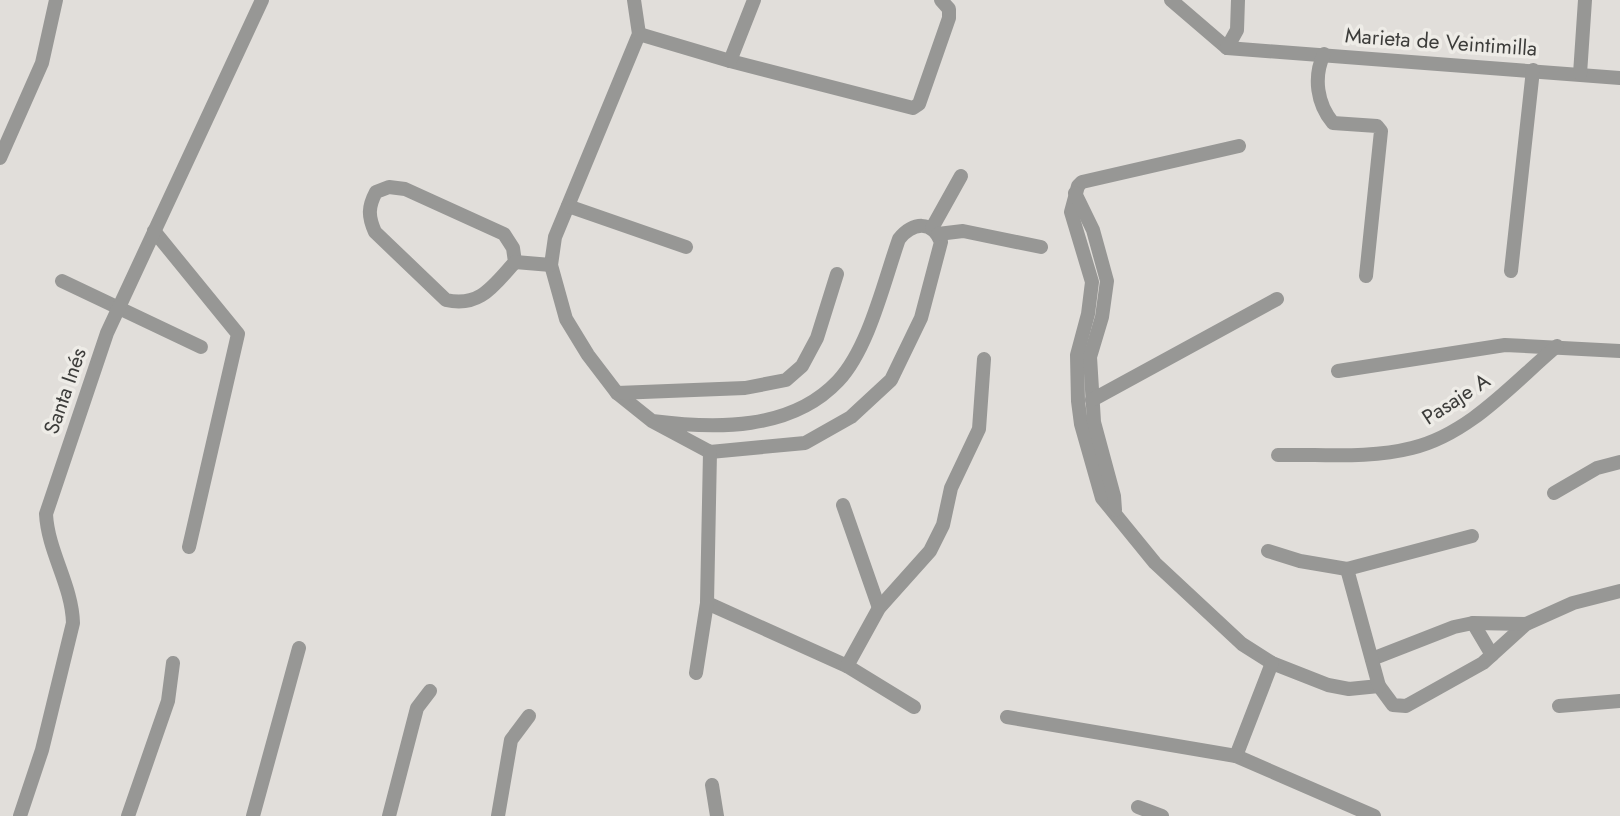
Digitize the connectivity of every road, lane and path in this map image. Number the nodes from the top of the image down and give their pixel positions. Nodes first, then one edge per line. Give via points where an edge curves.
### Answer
1 (57, 0) edge
2 (262, 0) edge
3 (634, 0) edge
4 (754, 0) edge
5 (941, 0) edge
6 (1171, 0) edge
7 (1238, 0) edge
8 (1584, 0) edge
9 (639, 34) junction
10 (1227, 48) junction
11 (1324, 54) junction
12 (730, 61) junction
13 (1533, 70) junction
14 (1580, 74) junction
15 (1620, 78) edge
16 (0, 127) edge
17 (11, 139) junction
18 (1239, 146) dead end
19 (0, 158) edge
20 (961, 176) dead end
21 (1075, 193) junction
22 (568, 206) junction
23 (154, 230) junction
24 (935, 231) junction
25 (686, 247) dead end
26 (1041, 247) dead end
27 (515, 262) junction
28 (551, 265) junction
29 (1511, 271) dead end
30 (837, 274) dead end
31 (1366, 276) dead end
32 (62, 281) dead end
33 (1277, 299) dead end
34 (118, 309) junction
35 (1557, 346) junction
36 (201, 347) dead end
37 (1620, 351) edge
38 (984, 359) dead end
39 (1338, 371) dead end
40 (617, 393) junction
41 (1092, 400) junction
42 (652, 421) junction
43 (710, 452) junction
44 (1278, 455) dead end
45 (1620, 463) edge
46 (1553, 493) dead end
47 (843, 505) dead end
48 (1115, 510) junction
49 (1472, 536) dead end
50 (189, 547) dead end
51 (1268, 551) dead end
52 (1347, 569) junction
53 (1620, 591) edge
54 (707, 603) junction
55 (879, 608) junction
56 (1473, 623) junction
57 (1526, 624) junction
58 (299, 648) dead end
59 (1492, 655) junction
60 (1372, 659) junction
61 (173, 663) dead end
62 (1272, 663) junction
63 (847, 666) junction
64 (696, 673) dead end
65 (1379, 686) junction
66 (430, 691) dead end
67 (1620, 702) edge
68 (1559, 706) dead end
69 (914, 707) dead end
70 (529, 716) dead end
71 (1007, 717) dead end
72 (1236, 756) junction
73 (712, 785) dead end
74 (1138, 807) dead end
75 (20, 816) edge
76 (128, 816) edge
77 (253, 816) edge
78 (389, 816) edge
79 (498, 816) edge
80 (717, 816) edge
81 (1162, 816) edge
82 (1374, 816) edge

1 - 17 street via 42,63
2 - 23 street, Santa Inés
3 - 9 street
4 - 12 street
5 - 12 street via 949,9 949,18 919,104 913,108
6 - 10 street
7 - 10 street via 1237,30
8 - 14 street
9 - 12 street
9 - 22 street
10 - 11 street, Marieta de Veintimilla
11 - 13 street, Marieta de Veintimilla
11 - 31 street via 1318,100 1324,112 1333,123 1377,126 1381,131
13 - 14 street, Marieta de Veintimilla
13 - 29 street
14 - 15 street, Marieta de Veintimilla
16 - 17 street
17 - 19 street
18 - 21 street via 1082,182
20 - 24 street
21 - 41 street via 1093,230 1107,281 1090,357
21 - 48 street via 1071,212 1093,282 1077,355 1081,424 1102,498
22 - 25 street
22 - 28 street via 555,237
23 - 34 street, Santa Inés
23 - 50 street via 238,334
24 - 26 street
24 - 42 street via 924,225 908,229 899,239 858,349 838,380 799,409 750,424 702,427
24 - 43 street via 941,242 921,318 891,380 851,416 806,443
27 - 27 street via 486,296 473,302 446,300 375,232 369,206 376,192 389,187 405,189 504,234
27 - 28 street
28 - 40 street via 566,319
30 - 40 street via 817,338 802,366 786,380 746,388
32 - 34 street
33 - 41 street
34 - 36 street
34 - 75 street, Santa Inés via 46,514 47,534 72,607 73,623 42,750
35 - 37 street, Pasaje A
35 - 39 street, Pasaje A via 1505,345
35 - 44 street, Pasaje A via 1489,406 1441,437 1413,448
38 - 55 street via 979,429 951,488 943,525 930,551
40 - 42 street
41 - 48 street
42 - 43 street
43 - 54 street
45 - 46 street via 1597,468
47 - 55 street
48 - 62 street via 1155,563 1194,602 1242,644
49 - 52 street
51 - 52 street
52 - 60 street
53 - 57 street via 1573,603
54 - 63 street
54 - 64 street
55 - 63 street
56 - 57 street
56 - 59 street
56 - 60 street
57 - 59 street
58 - 77 street
59 - 65 street via 1406,706 1393,705
60 - 65 street
61 - 76 street via 168,701
62 - 65 street via 1328,685 1349,689
62 - 72 street
63 - 69 street
66 - 78 street via 417,708
67 - 68 street
70 - 79 street via 511,740
71 - 72 street
72 - 82 street
73 - 80 street
74 - 81 street

